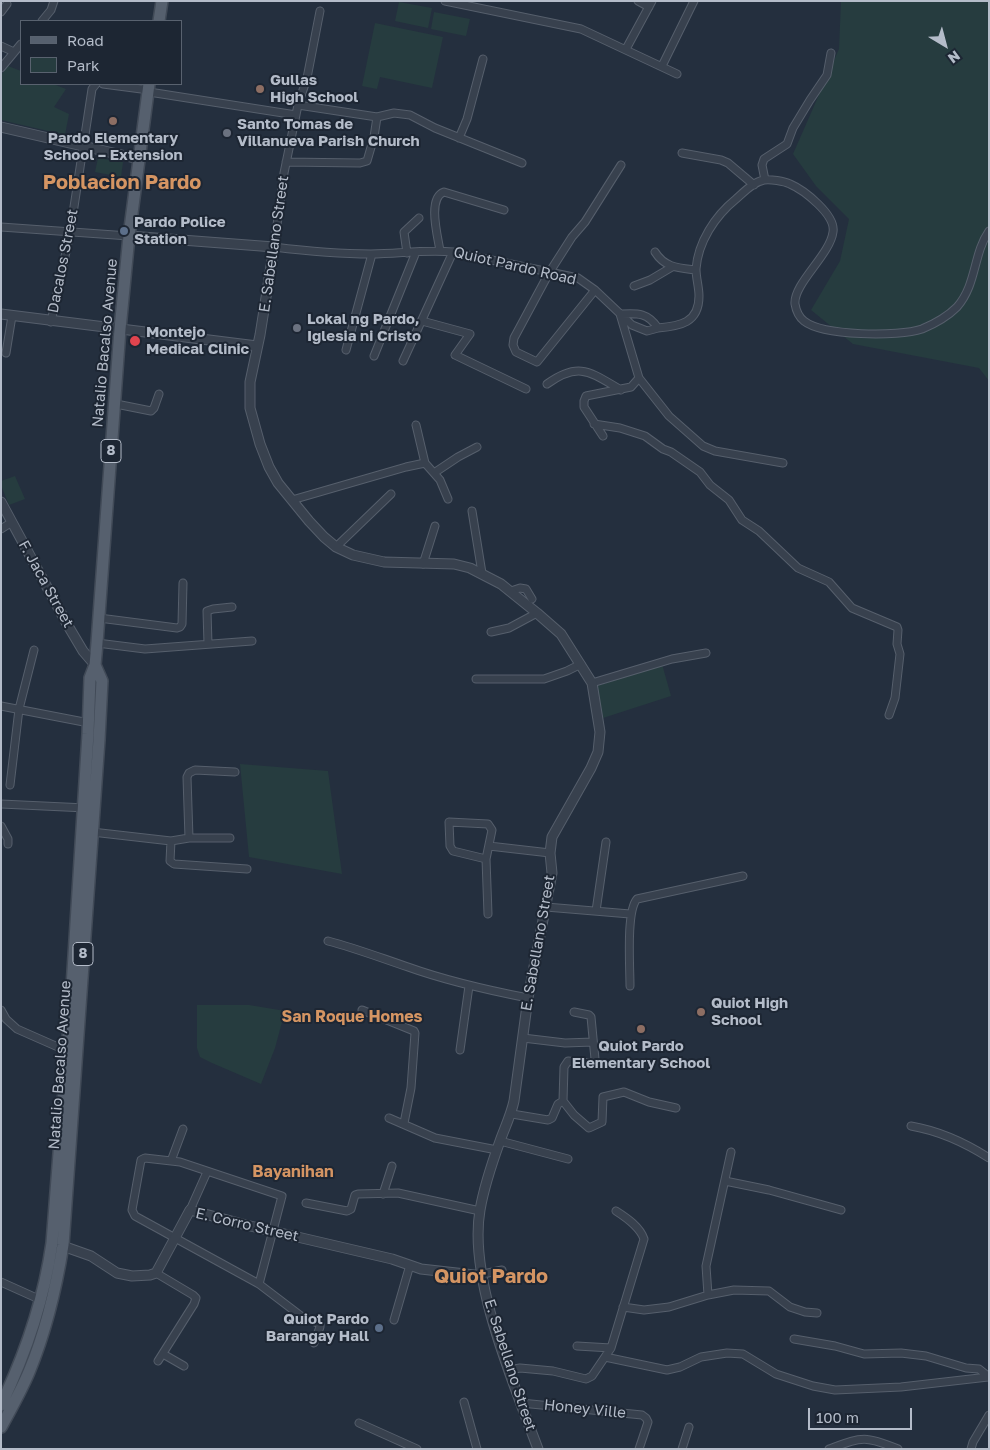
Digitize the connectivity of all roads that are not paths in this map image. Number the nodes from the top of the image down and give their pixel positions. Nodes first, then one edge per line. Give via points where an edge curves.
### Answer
1 (54, 1) edge
2 (162, 1) edge
3 (445, 1) edge
4 (638, 1) edge
5 (694, 1) edge
6 (7, 4) dead end
7 (650, 4) edge
8 (320, 11) dead end
9 (1, 12) edge
10 (43, 20) edge
11 (159, 20) edge
12 (20, 45) edge
13 (1, 46) edge
14 (626, 49) junction
15 (14, 52) junction
16 (831, 53) dead end
17 (483, 59) dead end
18 (662, 66) junction
19 (1, 68) edge
20 (677, 74) dead end
21 (95, 85) edge
22 (114, 85) edge
23 (149, 88) edge
24 (298, 105) junction
25 (296, 115) junction
26 (377, 117) junction
27 (1, 127) edge
28 (459, 138) junction
29 (82, 146) junction
30 (682, 153) dead end
31 (139, 159) junction
32 (286, 162) junction
33 (522, 163) dead end
34 (621, 165) dead end
35 (765, 180) junction
36 (754, 185) junction
37 (504, 210) dead end
38 (419, 218) dead end
39 (1, 227) edge
40 (989, 231) edge
41 (70, 233) junction
42 (129, 236) junction
43 (274, 247) junction
44 (440, 250) junction
45 (416, 252) junction
46 (453, 252) junction
47 (655, 252) dead end
48 (408, 253) junction
49 (372, 254) junction
50 (672, 267) junction
51 (696, 270) junction
52 (549, 273) junction
53 (634, 286) dead end
54 (596, 290) junction
55 (1, 314) edge
56 (621, 314) junction
57 (12, 316) junction
58 (422, 321) junction
59 (51, 322) junction
60 (658, 328) junction
61 (120, 329) junction
62 (257, 346) junction
63 (346, 350) dead end
64 (6, 353) dead end
65 (374, 356) dead end
66 (403, 361) dead end
67 (640, 378) junction
68 (547, 384) dead end
69 (526, 389) dead end
70 (621, 390) junction
71 (158, 394) dead end
72 (116, 404) junction
73 (594, 424) junction
74 (416, 425) dead end
75 (603, 436) dead end
76 (477, 448) dead end
77 (425, 463) junction
78 (783, 463) dead end
79 (434, 473) junction
80 (391, 494) dead end
81 (448, 499) dead end
82 (292, 500) junction
83 (1, 502) edge
84 (472, 511) dead end
85 (12, 522) junction
86 (435, 526) dead end
87 (1, 529) edge
88 (336, 547) junction
89 (423, 564) junction
90 (482, 573) junction
91 (183, 583) dead end
92 (512, 591) junction
93 (532, 599) dead end
94 (232, 607) dead end
95 (537, 612) junction
96 (99, 618) junction
97 (492, 632) dead end
98 (252, 641) dead end
99 (97, 643) junction
100 (208, 644) junction
101 (34, 650) dead end
102 (706, 653) dead end
103 (580, 664) junction
104 (95, 665) junction
105 (476, 679) dead end
106 (592, 683) junction
107 (1, 706) edge
108 (19, 709) junction
109 (889, 715) dead end
110 (88, 722) junction
111 (235, 772) dead end
112 (10, 785) dead end
113 (1, 804) edge
114 (88, 808) junction
115 (1, 826) edge
116 (92, 832) junction
117 (189, 838) junction
118 (230, 838) dead end
119 (171, 841) junction
120 (606, 842) dead end
121 (8, 844) dead end
122 (489, 846) junction
123 (550, 854) junction
124 (486, 859) junction
125 (247, 869) dead end
126 (743, 876) dead end
127 (546, 907) junction
128 (596, 911) junction
129 (488, 914) dead end
130 (630, 914) junction
131 (328, 941) dead end
132 (469, 986) junction
133 (630, 986) dead end
134 (528, 998) junction
135 (1, 1010) edge
136 (362, 1010) dead end
137 (574, 1012) dead end
138 (523, 1038) junction
139 (593, 1042) junction
140 (460, 1050) dead end
141 (67, 1052) junction
142 (563, 1101) junction
143 (676, 1108) dead end
144 (512, 1114) junction
145 (389, 1118) dead end
146 (404, 1123) junction
147 (911, 1126) dead end
148 (183, 1129) dead end
149 (498, 1145) junction
150 (731, 1152) dead end
151 (989, 1158) edge
152 (568, 1160) dead end
153 (171, 1161) junction
154 (392, 1166) dead end
155 (207, 1172) junction
156 (725, 1180) junction
157 (383, 1194) junction
158 (306, 1203) dead end
159 (190, 1210) junction
160 (616, 1210) dead end
161 (841, 1210) dead end
162 (480, 1211) junction
163 (272, 1230) junction
164 (176, 1238) junction
165 (58, 1244) junction
166 (410, 1265) junction
167 (502, 1270) dead end
168 (156, 1273) junction
169 (483, 1275) junction
170 (1, 1282) edge
171 (259, 1284) junction
172 (708, 1296) junction
173 (41, 1300) junction
174 (623, 1307) junction
175 (817, 1313) dead end
176 (394, 1320) dead end
177 (794, 1339) dead end
178 (314, 1343) dead end
179 (577, 1346) dead end
180 (611, 1348) junction
181 (163, 1354) junction
182 (605, 1357) junction
183 (158, 1361) dead end
184 (184, 1366) dead end
185 (509, 1370) junction
186 (989, 1377) edge
187 (464, 1402) dead end
188 (521, 1403) junction
189 (1, 1405) edge
190 (989, 1415) edge
191 (359, 1423) dead end
192 (689, 1426) dead end
193 (1, 1427) edge
194 (476, 1447) edge
195 (417, 1449) edge
196 (468, 1449) edge
197 (538, 1449) edge
198 (639, 1449) edge
199 (682, 1449) edge
200 (829, 1449) edge
201 (898, 1449) edge
202 (971, 1449) edge

1 - 10 street
2 - 11 main road
3 - 14 street via 581,29
4 - 7 street
5 - 18 street
6 - 9 street
7 - 14 street
8 - 24 street, E. Sabellano Street via 307,78
12 - 15 street
13 - 15 street
14 - 18 street
15 - 19 street
16 - 35 street via 824,82 793,128 787,144 764,159
17 - 28 street
18 - 20 street
21 - 29 street, Dacalos Street
22 - 23 street
23 - 25 street
23 - 31 main road, Natalio Bacalso Avenue / 8
24 - 25 street, E. Sabellano Street
24 - 26 street
25 - 32 street, E. Sabellano Street
26 - 28 street via 394,113 410,115
26 - 32 street via 367,161
27 - 29 street
28 - 33 street
29 - 31 street
29 - 41 street, Dacalos Street
30 - 36 street via 720,160
31 - 42 main road, Natalio Bacalso Avenue / 8
32 - 43 street, E. Sabellano Street
34 - 52 street
35 - 36 street
35 - 40 street via 788,183 810,195 834,229 832,241 798,291 795,303 803,320 816,328 897,334 921,329 948,315 971,283
36 - 51 street via 729,204 715,221 703,240
37 - 44 street via 444,192 439,194 434,221
38 - 48 street via 404,232
39 - 41 street
41 - 42 street
41 - 59 street, Dacalos Street
42 - 43 street, Quiot Pardo Road
42 - 61 main road, Natalio Bacalso Avenue / 8
43 - 49 street, Quiot Pardo Road via 333,254
43 - 62 street, E. Sabellano Street
44 - 45 street, Quiot Pardo Road
44 - 46 street, Quiot Pardo Road
45 - 48 street, Quiot Pardo Road
45 - 65 street
46 - 52 street, Quiot Pardo Road
46 - 58 street
47 - 50 street via 660,260
48 - 49 street, Quiot Pardo Road
49 - 63 street
50 - 51 street
50 - 53 street
51 - 60 street via 699,295 691,319 678,326
52 - 54 street, Quiot Pardo Road via 578,278
52 - 54 street via 513,345 516,352 537,362
54 - 56 street, Quiot Pardo Road
55 - 57 street
56 - 60 street via 639,313 652,320
56 - 60 street, Quiot Pardo Road via 632,325 647,331
56 - 67 street
57 - 59 street
57 - 64 street
58 - 66 street
58 - 69 street via 470,334 456,355
59 - 61 street
61 - 62 street
61 - 72 main road, Natalio Bacalso Avenue / 8
62 - 82 street, E. Sabellano Street via 250,382 252,417 269,467
67 - 70 street via 631,387
67 - 78 street via 669,416 703,446
68 - 70 street via 568,372 588,371
70 - 73 street via 586,396 584,407
71 - 72 street via 151,411
72 - 96 main road, Natalio Bacalso Avenue / 8
73 - 75 street
73 - 109 street via 645,436 672,452 700,472 729,500 742,520 798,568 829,582 852,608 896,627 900,654 896,698
74 - 77 street
76 - 79 street
77 - 79 street
77 - 82 street
79 - 81 street
80 - 88 street
82 - 88 street, E. Sabellano Street
83 - 85 street, F. Jaca Street
84 - 90 street
85 - 87 street
85 - 104 street, F. Jaca Street via 67,624
86 - 89 street
88 - 89 street, E. Sabellano Street via 375,561
89 - 90 street, E. Sabellano Street via 454,564
90 - 92 street, E. Sabellano Street
91 - 96 street via 180,627
92 - 93 street via 526,589
92 - 95 street, E. Sabellano Street
94 - 100 street via 206,613
95 - 97 street via 509,628
95 - 103 street, E. Sabellano Street via 561,634
96 - 99 main road, Natalio Bacalso Avenue / 8
98 - 100 street
99 - 100 street via 145,649
99 - 104 main road, Natalio Bacalso Avenue / 8
101 - 108 street
102 - 106 street
103 - 105 street via 544,679
103 - 106 street, E. Sabellano Street
104 - 110 main road, Natalio Bacalso Avenue / 8 via 90,678
104 - 114 main road, Natalio Bacalso Avenue / 8 via 102,681
106 - 123 street, E. Sabellano Street via 600,732 598,752 552,837
107 - 108 street
108 - 110 street
108 - 112 street
110 - 114 main road, Natalio Bacalso Avenue / 8
111 - 117 street via 195,770 189,773
113 - 114 street
114 - 116 main road, Natalio Bacalso Avenue / 8
114 - 141 main road, Natalio Bacalso Avenue / 8
115 - 121 street
116 - 119 street
116 - 165 main road, Natalio Bacalso Avenue / 8
117 - 118 street
117 - 119 street
119 - 125 street via 170,860 174,864
120 - 128 street
122 - 123 street
122 - 124 street
122 - 124 street via 492,830 488,824 449,822 453,851
123 - 127 street, E. Sabellano Street via 552,873
124 - 129 street
126 - 130 street via 637,899
127 - 128 street
127 - 134 street, E. Sabellano Street
128 - 130 street
130 - 133 street
131 - 132 street
132 - 134 street
132 - 140 street
134 - 138 street, E. Sabellano Street
135 - 141 street via 16,1028
136 - 146 street via 415,1033 411,1088
137 - 139 street via 591,1017
138 - 139 street via 565,1043
138 - 144 street, E. Sabellano Street
139 - 142 street via 592,1063 565,1063
141 - 165 main road, Natalio Bacalso Avenue / 8
142 - 143 street via 590,1128 602,1122 601,1099 604,1096 624,1092
142 - 144 street via 548,1120
144 - 149 street, E. Sabellano Street
145 - 146 street
146 - 149 street via 435,1138
147 - 151 street via 957,1140
148 - 153 street
149 - 152 street
149 - 162 street, E. Sabellano Street
150 - 156 street
153 - 155 street
153 - 164 street via 141,1160 132,1210 135,1216
154 - 157 street
155 - 159 street
155 - 163 street via 282,1196
156 - 161 street
156 - 172 street via 706,1266
157 - 158 street via 355,1195 351,1209 347,1211
157 - 162 street via 398,1193
159 - 163 street, E. Corro Street
159 - 164 street, E. Corro Street
160 - 174 street via 642,1232 644,1239
162 - 169 street, E. Sabellano Street via 477,1243
163 - 166 street, E. Corro Street
163 - 171 street
164 - 168 street, E. Corro Street
164 - 171 street
165 - 168 street via 91,1256 117,1273 132,1276
165 - 173 main road, Natalio Bacalso Avenue / 8
165 - 193 main road, Natalio Bacalso Avenue / 8 via 53,1301 28,1374
166 - 169 street, E. Corro Street
166 - 176 street
167 - 169 street
168 - 181 street via 196,1298
169 - 185 street, E. Sabellano Street via 488,1303
170 - 173 street
171 - 178 street via 302,1316 320,1324
172 - 174 street via 670,1307 644,1310
172 - 175 street via 734,1290 769,1291 790,1307
173 - 189 main road, Natalio Bacalso Avenue / 8 via 19,1366
174 - 180 street
177 - 186 street via 864,1354 901,1352 926,1356 979,1369
179 - 180 street
180 - 182 street
181 - 183 street
181 - 184 street
182 - 185 street via 592,1376 586,1379 553,1371
182 - 186 street via 668,1370 701,1357 743,1354 776,1374 834,1390 901,1387
185 - 188 street, E. Sabellano Street
187 - 194 street
188 - 197 street, E. Sabellano Street
188 - 198 street, Honey Ville via 642,1415 648,1422
190 - 202 street
191 - 195 street
192 - 199 street
194 - 196 street
200 - 201 street via 868,1438

